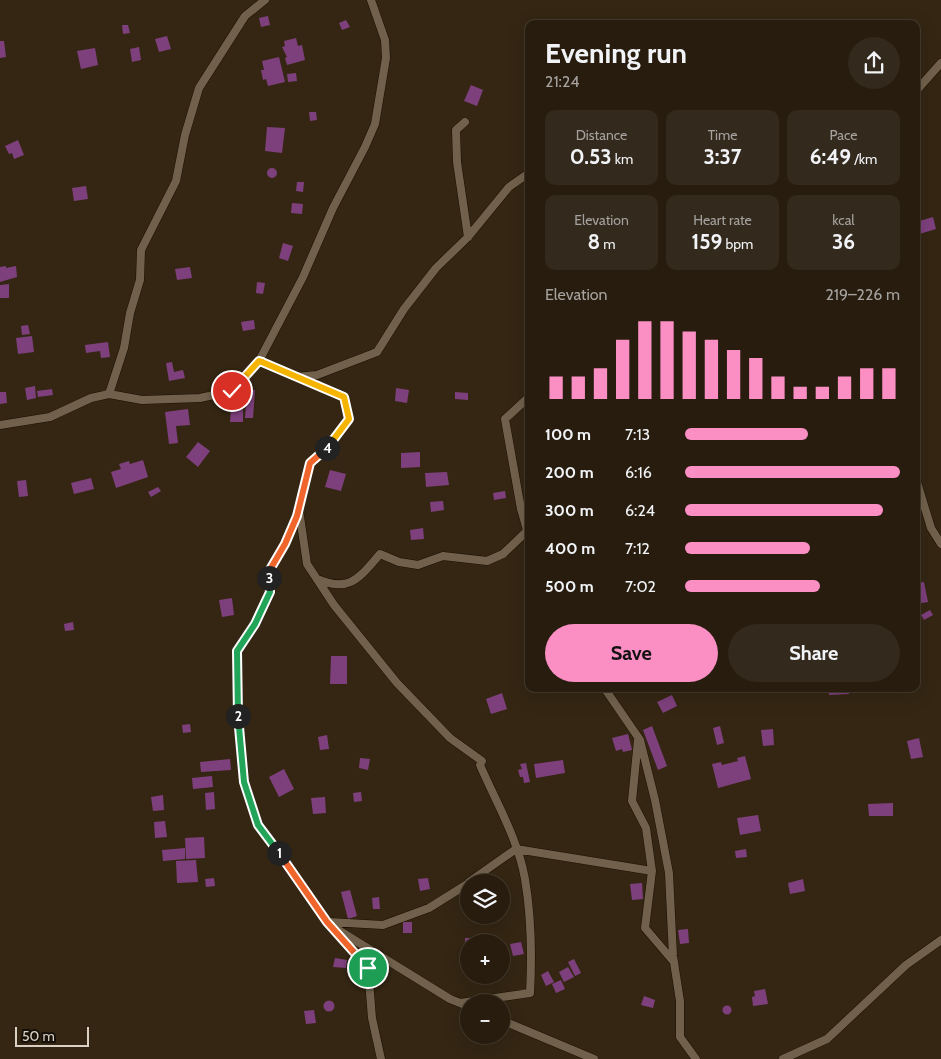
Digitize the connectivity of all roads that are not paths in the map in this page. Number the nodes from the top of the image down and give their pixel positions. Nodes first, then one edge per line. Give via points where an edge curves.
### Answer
1 (265, 0) edge
2 (371, 0) edge
3 (941, 63) edge
4 (920, 87) edge
5 (466, 122) dead end
6 (525, 176) edge
7 (468, 237) junction
8 (259, 361) junction
9 (296, 377) junction
10 (109, 394) junction
11 (525, 401) edge
12 (0, 425) edge
13 (920, 493) edge
14 (299, 508) junction
15 (525, 519) edge
16 (525, 536) edge
17 (941, 544) edge
18 (317, 579) junction
19 (607, 692) edge
20 (638, 737) junction
21 (516, 850) junction
22 (652, 871) junction
23 (482, 874) edge
24 (460, 889) edge
25 (327, 922) junction
26 (941, 940) edge
27 (674, 962) junction
28 (510, 996) edge
29 (460, 1003) edge
30 (510, 1024) edge
31 (381, 1059) edge
32 (594, 1059) edge
33 (696, 1059) edge
34 (784, 1059) edge

1 - 10 street via 245,16 199,88 176,181 141,250 140,280
2 - 8 street via 385,40 386,58 375,124
3 - 4 street
5 - 7 street via 456,130 457,162
6 - 7 street via 509,187
7 - 9 street via 436,268 404,309 377,352 317,375
8 - 9 street
8 - 10 street via 232,391 200,398 142,400
9 - 14 street via 344,397 349,419 330,445 310,463
10 - 12 street via 91,398 50,417
11 - 15 street via 505,419
13 - 17 street via 930,528
14 - 18 street via 307,564
14 - 25 street via 285,544 268,573 270,592 255,624 237,651 238,720 244,782 258,825
16 - 18 street via 503,554 487,561 443,556 418,565 380,554 362,575 343,586
18 - 21 street via 334,606 397,684 450,738 482,761 480,765
19 - 20 street
20 - 22 street via 632,800 646,828
20 - 27 street via 656,800 668,873
21 - 22 street
21 - 23 street
21 - 28 street via 525,878 532,961 530,993
22 - 27 street via 645,928
24 - 25 street via 429,908 383,926
25 - 29 street
25 - 31 street via 368,968 372,1018
26 - 34 street via 906,965 827,1039
27 - 33 street via 680,1001 680,1037
30 - 32 street

